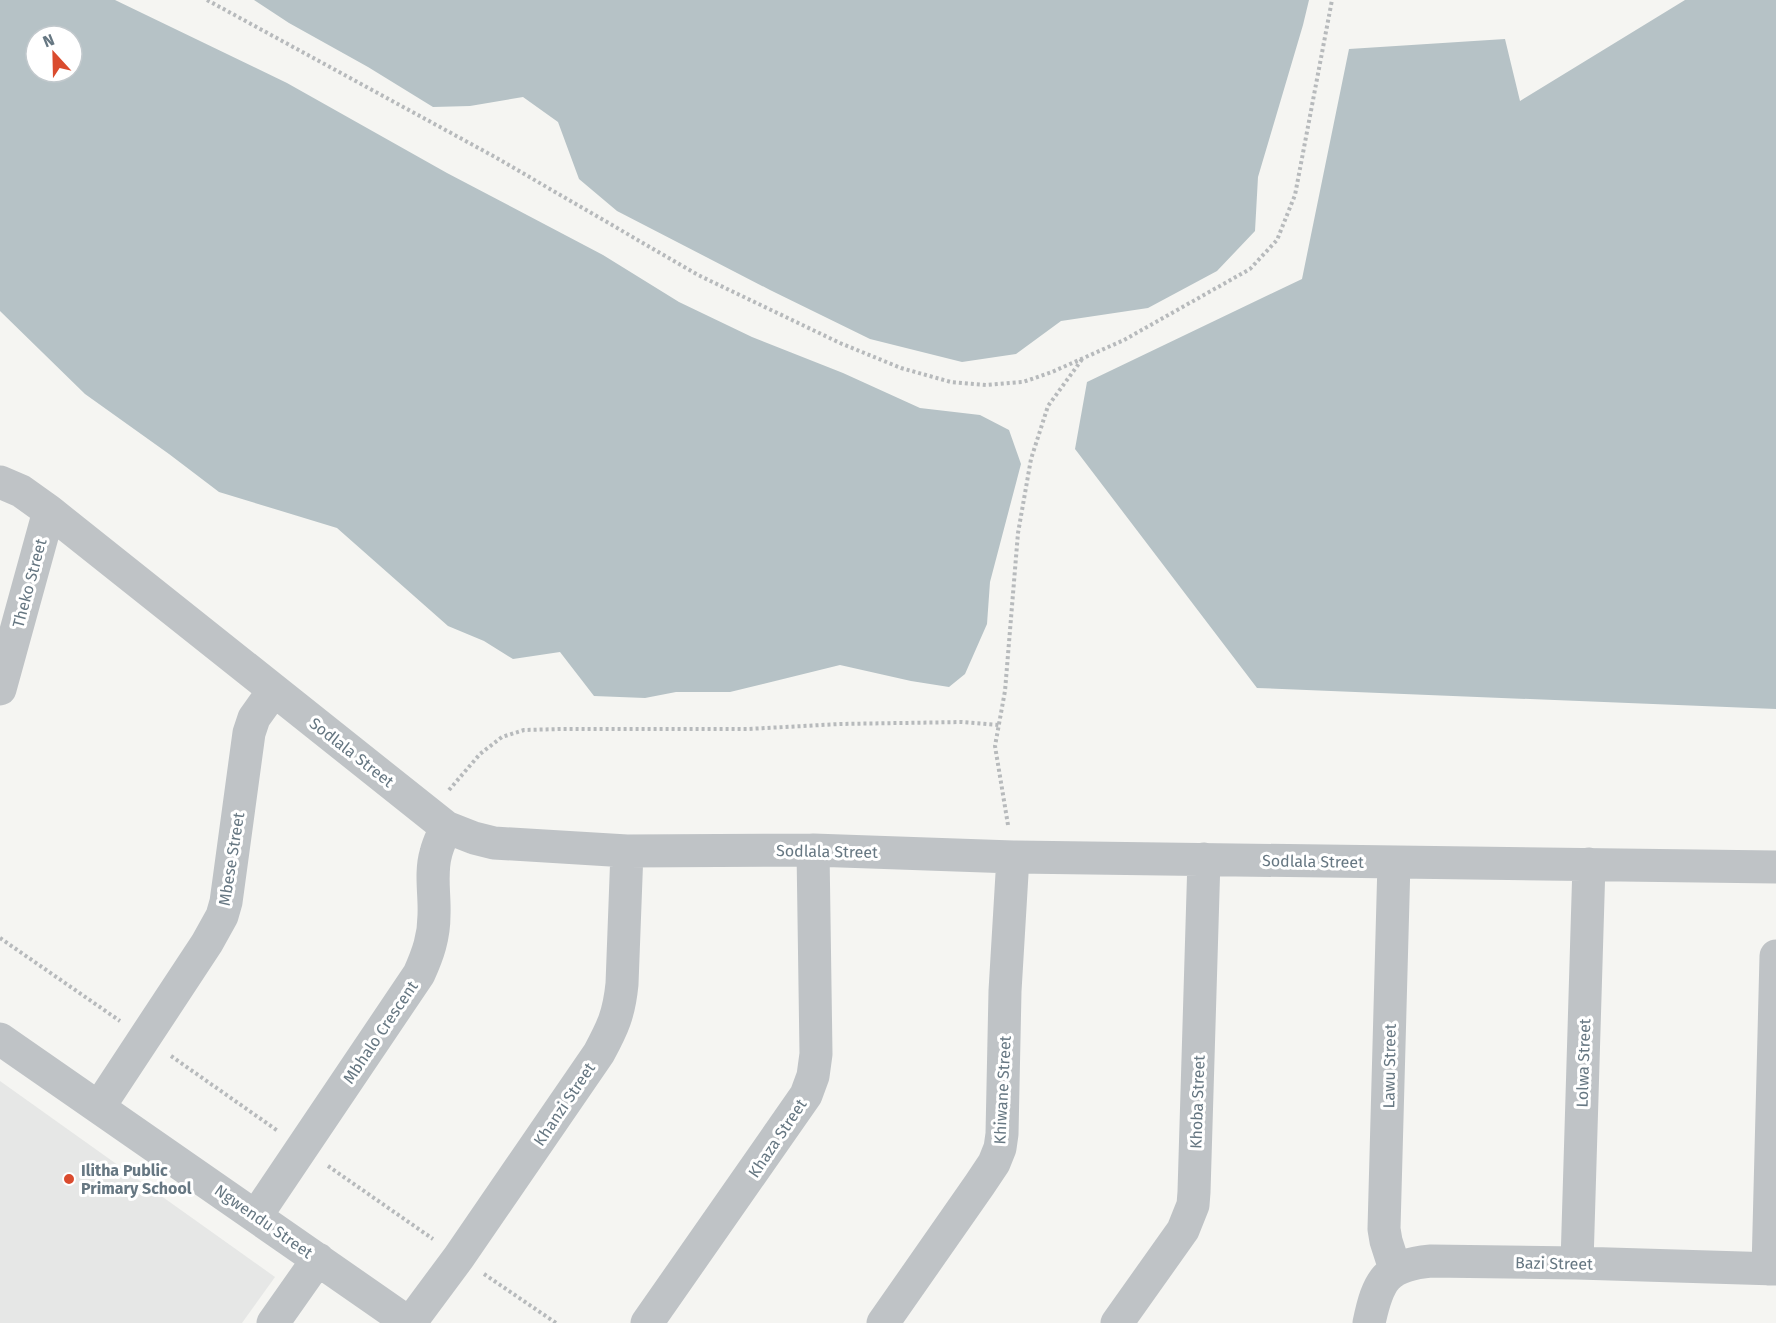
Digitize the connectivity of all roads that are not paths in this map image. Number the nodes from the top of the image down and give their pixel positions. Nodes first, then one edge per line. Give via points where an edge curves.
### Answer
1 (0, 482) edge
2 (49, 511) junction
3 (0, 689) edge
4 (274, 690) junction
5 (446, 827) junction
6 (813, 850) junction
7 (627, 851) junction
8 (1013, 857) junction
9 (1204, 859) junction
10 (1394, 862) junction
11 (1589, 864) junction
12 (1776, 867) edge
13 (1776, 956) edge
14 (0, 1039) edge
15 (99, 1107) junction
16 (256, 1216) junction
17 (318, 1258) junction
18 (1577, 1263) junction
19 (1395, 1269) junction
20 (1772, 1269) edge
21 (273, 1323) edge
22 (410, 1323) edge
23 (647, 1323) edge
24 (883, 1323) edge
25 (1117, 1323) edge
26 (1369, 1323) edge

1 - 2 street, Sodlala Street
2 - 3 street, Theko Street
2 - 4 street, Sodlala Street
4 - 5 street, Sodlala Street
4 - 15 street, Mbese Street via 254,718 249,733 222,916
5 - 7 street, Sodlala Street via 495,843
5 - 16 street, Mbhalo Crescent via 435,854 431,943 419,974
6 - 7 street, Sodlala Street
6 - 8 street, Sodlala Street
6 - 23 street, Khaza Street via 813,1076 806,1095
7 - 22 street, Khanzi Street via 622,984 614,1024 586,1073
8 - 9 street, Sodlala Street
8 - 24 street, Khiwane Street via 1000,1148 985,1177
9 - 10 street, Sodlala Street
9 - 25 street, Khoba Street via 1193,1205 1183,1230
10 - 11 street, Sodlala Street
10 - 19 street, Lawu Street via 1384,1229
11 - 12 street, Sodlala Street
11 - 18 street, Lolwa Street
13 - 20 street
14 - 15 street, Ngwendu Street
15 - 16 street, Ngwendu Street
16 - 17 street, Ngwendu Street
17 - 21 street
17 - 22 street, Ngwendu Street
18 - 19 street, Bazi Street via 1431,1261
18 - 20 street, Bazi Street
19 - 26 street via 1378,1290

